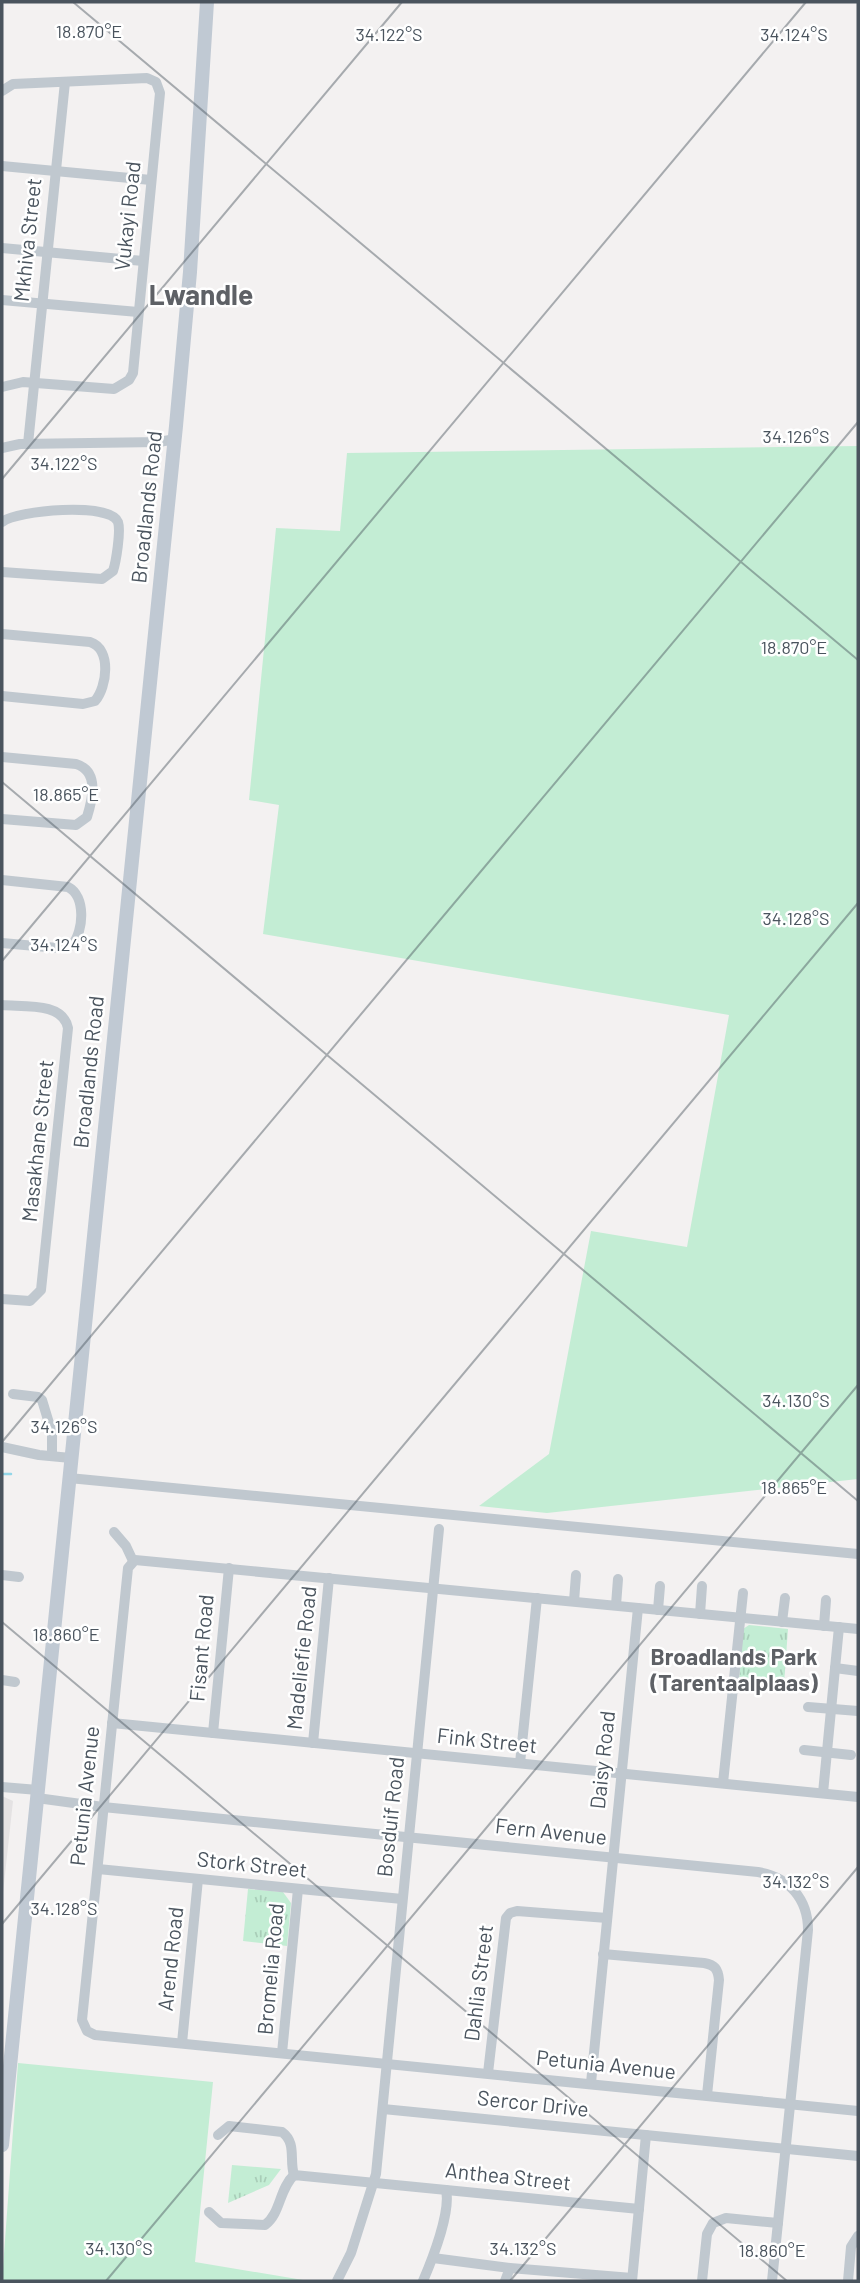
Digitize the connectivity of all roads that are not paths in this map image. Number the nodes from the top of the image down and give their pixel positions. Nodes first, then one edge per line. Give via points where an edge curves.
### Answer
1 (207, 2) edge
2 (65, 82) junction
3 (2, 90) edge
4 (2, 166) edge
5 (54, 172) junction
6 (151, 180) junction
7 (2, 248) edge
8 (46, 253) junction
9 (143, 261) junction
10 (2, 300) edge
11 (41, 304) junction
12 (138, 312) junction
13 (34, 383) junction
14 (2, 387) edge
15 (175, 439) junction
16 (28, 444) junction
17 (2, 448) edge
18 (2, 522) edge
19 (2, 572) edge
20 (2, 634) edge
21 (2, 696) edge
22 (2, 757) edge
23 (2, 818) edge
24 (2, 880) edge
25 (2, 943) edge
26 (2, 1004) edge
27 (2, 1299) edge
28 (13, 1394) dead end
29 (2, 1447) edge
30 (52, 1456) junction
31 (71, 1458) junction
32 (69, 1478) junction
33 (439, 1529) dead end
34 (114, 1532) dead end
35 (858, 1554) edge
36 (133, 1561) junction
37 (229, 1568) junction
38 (576, 1575) dead end
39 (2, 1576) edge
40 (19, 1577) dead end
41 (329, 1578) junction
42 (618, 1579) dead end
43 (660, 1586) dead end
44 (702, 1586) dead end
45 (433, 1588) junction
46 (743, 1592) dead end
47 (537, 1598) junction
48 (785, 1598) dead end
49 (826, 1600) dead end
50 (574, 1601) junction
51 (616, 1605) junction
52 (638, 1608) junction
53 (658, 1610) junction
54 (699, 1614) junction
55 (740, 1618) junction
56 (782, 1622) junction
57 (824, 1626) junction
58 (839, 1627) junction
59 (858, 1629) edge
60 (710, 1655) dead end
61 (736, 1658) junction
62 (835, 1668) junction
63 (858, 1671) edge
64 (2, 1680) edge
65 (15, 1682) dead end
66 (808, 1707) dead end
67 (831, 1709) junction
68 (858, 1711) edge
69 (112, 1723) junction
70 (213, 1733) junction
71 (313, 1743) junction
72 (804, 1750) dead end
73 (827, 1752) junction
74 (416, 1753) junction
75 (851, 1755) dead end
76 (520, 1763) junction
77 (621, 1774) junction
78 (723, 1783) junction
79 (2, 1787) edge
80 (823, 1793) junction
81 (37, 1794) junction
82 (858, 1797) edge
83 (103, 1807) junction
84 (408, 1837) junction
85 (613, 1858) junction
86 (98, 1869) junction
87 (198, 1879) junction
88 (298, 1889) junction
89 (402, 1899) junction
90 (607, 1918) junction
91 (603, 1954) junction
92 (182, 2043) junction
93 (282, 2053) junction
94 (386, 2063) junction
95 (488, 2073) junction
96 (591, 2083) junction
97 (707, 2095) junction
98 (790, 2105) junction
99 (383, 2109) junction
100 (858, 2111) edge
101 (218, 2135) dead end
102 (646, 2135) junction
103 (2, 2145) edge
104 (786, 2149) junction
105 (858, 2156) edge
106 (294, 2175) junction
107 (374, 2183) junction
108 (446, 2190) junction
109 (639, 2209) junction
110 (209, 2212) dead end
111 (778, 2223) junction
112 (858, 2236) edge
113 (433, 2258) junction
114 (510, 2268) junction
115 (632, 2279) edge
116 (337, 2281) edge
117 (423, 2281) edge
118 (505, 2281) edge
119 (702, 2281) edge
120 (772, 2281) edge
121 (848, 2281) edge

1 - 15 main road, Broadlands Road
2 - 3 street, Vukayi Road via 13,84
2 - 5 street, Mkhiva Street
2 - 6 street, Vukayi Road via 147,78 156,82 160,93
4 - 5 street
5 - 6 street
5 - 8 street, Mkhiva Street
6 - 9 street, Vukayi Road
7 - 8 street
8 - 9 street
8 - 11 street, Mkhiva Street
9 - 12 street, Vukayi Road
10 - 11 street
11 - 12 street
11 - 13 street, Mkhiva Street
12 - 13 street, Vukayi Road via 134,373 121,386 107,390
13 - 14 street, Vukayi Road
13 - 16 street, Mkhiva Street
15 - 16 street
15 - 31 main road, Broadlands Road
16 - 17 street
18 - 19 street via 34,511 100,511 118,522 115,565 106,578 96,581
20 - 21 street via 90,642 105,657 102,690 95,701 82,704
22 - 23 street via 76,764 93,778 87,817 76,825
24 - 25 street via 68,887 81,902 78,936 68,947
26 - 27 street, Masakhane Street via 58,1012 66,1018 68,1028 41,1290 30,1301
28 - 30 street via 42,1400 52,1433
29 - 30 street
30 - 31 street
31 - 32 main road, Broadlands Road
32 - 35 street
32 - 81 main road, Broadlands Road
33 - 45 street, Bosduif Road
34 - 36 street
36 - 37 street
36 - 69 street, Petunia Avenue via 128,1567
37 - 41 street
37 - 70 street, Fisant Road
38 - 50 street
39 - 40 street
41 - 45 street
41 - 71 street, Madeliefie Road
42 - 51 street
43 - 53 street
44 - 54 street
45 - 47 street
45 - 74 street, Bosduif Road
46 - 55 street
47 - 50 street
47 - 76 street
48 - 56 street
49 - 57 street
50 - 51 street
51 - 52 street
52 - 53 street
52 - 77 street, Daisy Road
53 - 54 street
54 - 55 street
55 - 56 street
55 - 61 street
56 - 57 street
57 - 58 street
58 - 59 street
58 - 62 street
60 - 61 street
61 - 78 street
62 - 63 street
62 - 67 street
64 - 65 street
66 - 67 street
67 - 68 street
67 - 73 street
69 - 70 street, Fink Street
69 - 83 street, Petunia Avenue
70 - 71 street, Fink Street
71 - 74 street, Fink Street
72 - 73 street
73 - 75 street
73 - 80 street
74 - 76 street, Fink Street
74 - 84 street, Bosduif Road
76 - 77 street, Fink Street
77 - 78 street, Fink Street
77 - 85 street, Daisy Road
78 - 80 street, Fink Street
79 - 81 street, Fern Avenue
80 - 82 street, Fink Street
81 - 83 street, Fern Avenue
81 - 103 main road, Broadlands Road
83 - 84 street, Fern Avenue
83 - 86 street, Petunia Avenue
84 - 85 street, Fern Avenue
84 - 89 street, Bosduif Road
85 - 90 street, Daisy Road
85 - 98 street, Fern Avenue via 767,1874 786,1883 800,1898 808,1930
86 - 87 street, Stork Street
86 - 92 street, Petunia Avenue via 82,2020 85,2028 95,2035
87 - 88 street, Stork Street
87 - 92 street, Arend Road
88 - 89 street, Stork Street
88 - 93 street, Bromelia Road
89 - 94 street, Bosduif Road
90 - 91 street, Daisy Road
90 - 95 street, Dahlia Street via 516,1911 506,1918
91 - 96 street, Daisy Road
91 - 97 street via 704,1963 717,1969
92 - 93 street, Petunia Avenue
93 - 94 street, Petunia Avenue
94 - 95 street, Petunia Avenue
94 - 99 street, Bosduif Road
95 - 96 street, Petunia Avenue
96 - 97 street, Petunia Avenue
97 - 98 street, Petunia Avenue
98 - 100 street, Petunia Avenue
98 - 104 street, Fern Avenue
99 - 102 street, Sercor Drive
99 - 107 street
101 - 106 street via 229,2126 282,2132 291,2144
102 - 104 street, Sercor Drive
102 - 109 street
104 - 105 street, Sercor Drive
104 - 111 street, Fern Avenue
106 - 107 street, Anthea Street
106 - 110 street via 265,2225 221,2223
107 - 108 street, Anthea Street
107 - 116 street
108 - 109 street, Anthea Street
108 - 113 street via 448,2202
109 - 115 street
111 - 119 street via 726,2218 713,2223 707,2234
111 - 120 street, Fern Avenue
112 - 121 street via 850,2247
113 - 114 street
113 - 117 street
114 - 115 street
114 - 118 street

